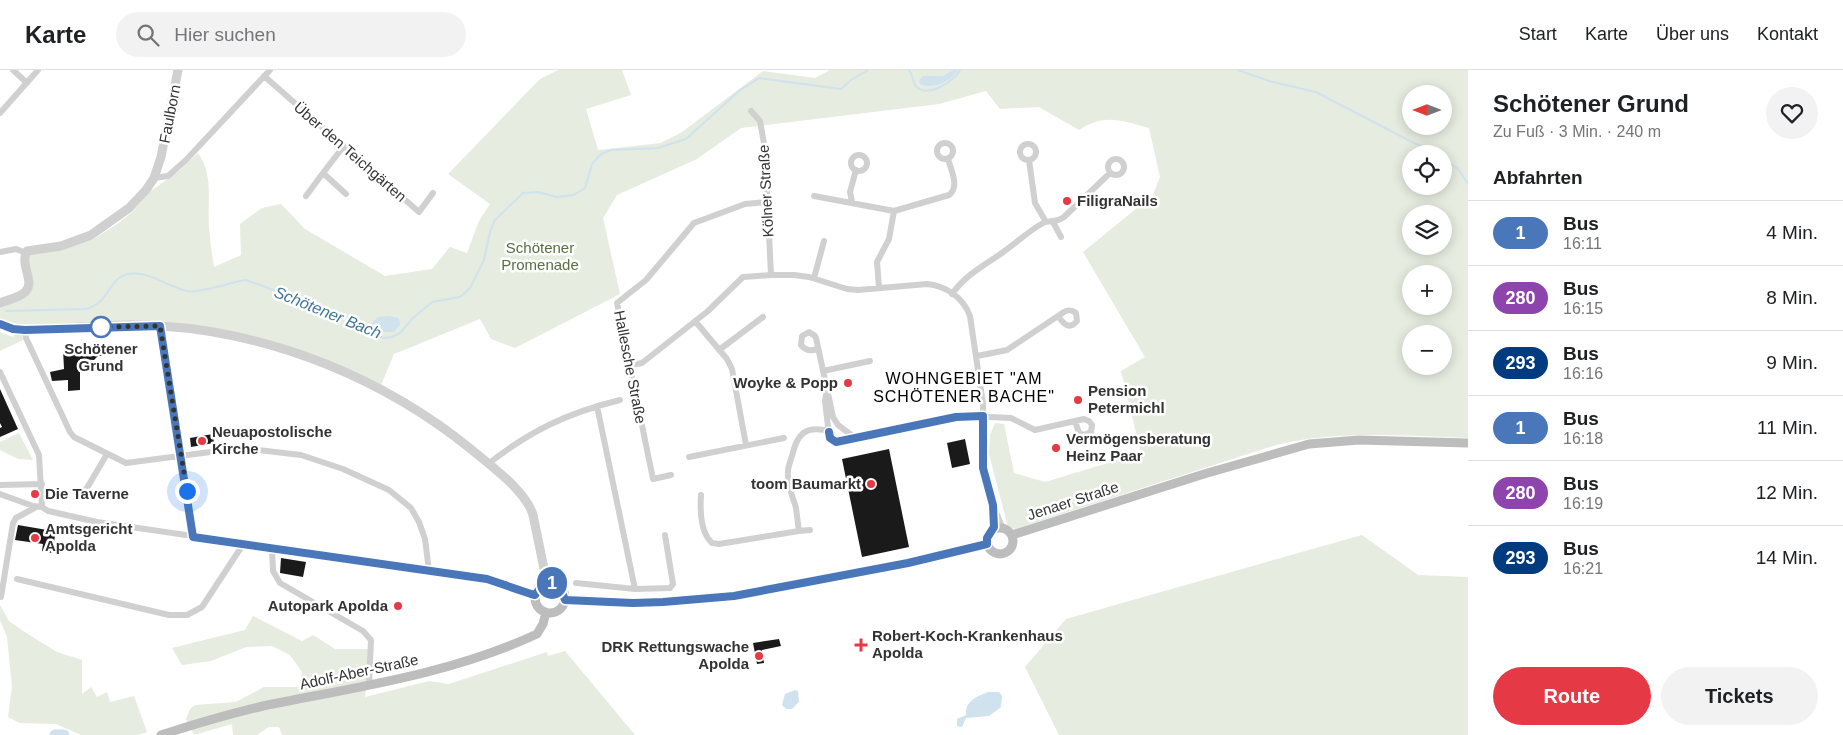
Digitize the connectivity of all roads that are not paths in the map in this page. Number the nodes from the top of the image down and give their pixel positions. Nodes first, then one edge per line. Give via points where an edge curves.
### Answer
1 (13, 70) edge
2 (38, 70) edge
3 (178, 70) edge
4 (270, 70) edge
5 (264, 76) junction
6 (27, 83) junction
7 (751, 112) dead end
8 (0, 113) edge
9 (343, 146) junction
10 (948, 159) dead end
11 (1029, 160) dead end
12 (856, 170) dead end
13 (323, 173) junction
14 (1110, 173) dead end
15 (154, 178) junction
16 (433, 193) dead end
17 (346, 194) dead end
18 (306, 196) dead end
19 (814, 196) dead end
20 (766, 202) junction
21 (852, 202) junction
22 (894, 211) junction
23 (1046, 222) junction
24 (1053, 222) junction
25 (1061, 237) dead end
26 (824, 241) dead end
27 (0, 252) edge
28 (26, 253) junction
29 (771, 275) junction
30 (814, 278) junction
31 (879, 288) junction
32 (952, 294) junction
33 (0, 303) edge
34 (1058, 316) dead end
35 (763, 317) dead end
36 (695, 321) junction
37 (0, 324) edge
38 (160, 326) junction
39 (25, 330) junction
40 (818, 349) dead end
41 (719, 350) junction
42 (977, 356) junction
43 (870, 361) dead end
44 (631, 365) junction
45 (823, 371) junction
46 (0, 374) edge
47 (827, 388) junction
48 (620, 400) dead end
49 (597, 406) junction
50 (983, 416) junction
51 (1075, 421) dead end
52 (838, 425) junction
53 (829, 431) junction
54 (854, 437) junction
55 (784, 438) dead end
56 (1468, 443) edge
57 (746, 445) junction
58 (107, 454) junction
59 (182, 456) junction
60 (689, 457) dead end
61 (488, 464) junction
62 (671, 475) dead end
63 (42, 484) junction
64 (0, 485) edge
65 (81, 493) dead end
66 (0, 494) edge
67 (701, 495) dead end
68 (36, 506) junction
69 (810, 530) dead end
70 (998, 530) junction
71 (799, 531) junction
72 (665, 535) dead end
73 (1012, 535) junction
74 (193, 537) junction
75 (244, 543) junction
76 (987, 544) junction
77 (272, 549) junction
78 (429, 571) junction
79 (17, 579) dead end
80 (547, 583) junction
81 (576, 583) dead end
82 (635, 589) junction
83 (535, 595) junction
84 (1, 597) edge
85 (565, 600) junction
86 (546, 612) junction
87 (369, 686) junction
88 (173, 733) edge
89 (161, 735) edge

1 - 6 street
2 - 6 street
3 - 15 street, Faulborn
4 - 5 street
5 - 9 street, Über den Teichgärten
5 - 15 street via 186,160 168,176
6 - 8 street
7 - 20 street, Kölner Straße via 762,128
9 - 13 street
9 - 16 street, Über den Teichgärten via 419,212
10 - 22 street via 954,192
11 - 23 street via 1035,203
12 - 21 street via 850,192
13 - 17 street
13 - 18 street
14 - 24 street via 1075,207
15 - 28 street via 129,208 103,228 61,246
19 - 21 street
20 - 29 street, Kölner Straße
20 - 44 street, Hallesche Straße via 745,204 694,223 646,280 617,303
21 - 22 street
22 - 31 street via 889,239 877,262
23 - 24 street
23 - 32 street via 964,278
24 - 25 street
26 - 30 street
27 - 28 street via 16,250
28 - 33 street via 28,288 25,293
29 - 30 street
29 - 36 street via 744,277
30 - 31 street via 847,289
31 - 32 street via 926,284
32 - 42 street via 965,304 970,316
34 - 42 street via 1007,350
35 - 41 street
36 - 41 street
36 - 44 street via 642,363
37 - 39 street
38 - 39 street
38 - 59 street
38 - 61 street via 212,332 264,344 330,366 411,406
39 - 58 street via 70,432
40 - 45 street
41 - 57 street via 732,369
42 - 50 street
43 - 45 street
44 - 62 street, Hallesche Straße via 653,479
45 - 47 street
46 - 63 street via 39,455
47 - 52 street via 833,417
47 - 53 street
48 - 49 street
49 - 61 street via 551,422
49 - 82 street
50 - 51 street via 1011,418 1035,430
50 - 54 street via 966,416
50 - 70 street via 983,468
52 - 53 street
52 - 54 street
53 - 54 street via 830,438 836,442
53 - 71 street via 806,431 795,442 788,473
55 - 57 street
56 - 73 main road, Jenaer Straße via 1359,440 1309,444
57 - 60 street
58 - 59 street via 126,463
58 - 65 street
59 - 74 street
59 - 78 street via 241,448 264,449 301,455 369,480 411,508 425,539
61 - 80 street via 530,504
63 - 64 street
63 - 68 street
66 - 68 street
67 - 71 street via 705,534 712,543
68 - 74 street via 97,522
68 - 84 street via 12,523
69 - 71 street
70 - 73 main road
70 - 76 main road via 988,535
72 - 82 street via 673,584 665,590
73 - 76 main road via 1012,546 1005,553 995,554
74 - 75 street
75 - 77 street
75 - 79 street via 202,607 187,615 169,614
76 - 85 main road via 908,563 725,597 640,603
77 - 78 street
77 - 87 street via 273,571 280,583 363,631 371,640
78 - 83 street via 487,579
80 - 83 main road
80 - 85 main road via 560,587
81 - 82 street
83 - 86 main road via 539,608
85 - 86 main road via 559,610
86 - 87 main road, Adolf-Aber-Straße via 544,624 537,634 526,639 440,669
87 - 88 main road, Adolf-Aber-Straße via 237,712
88 - 89 main road, Adolf-Aber-Straße

